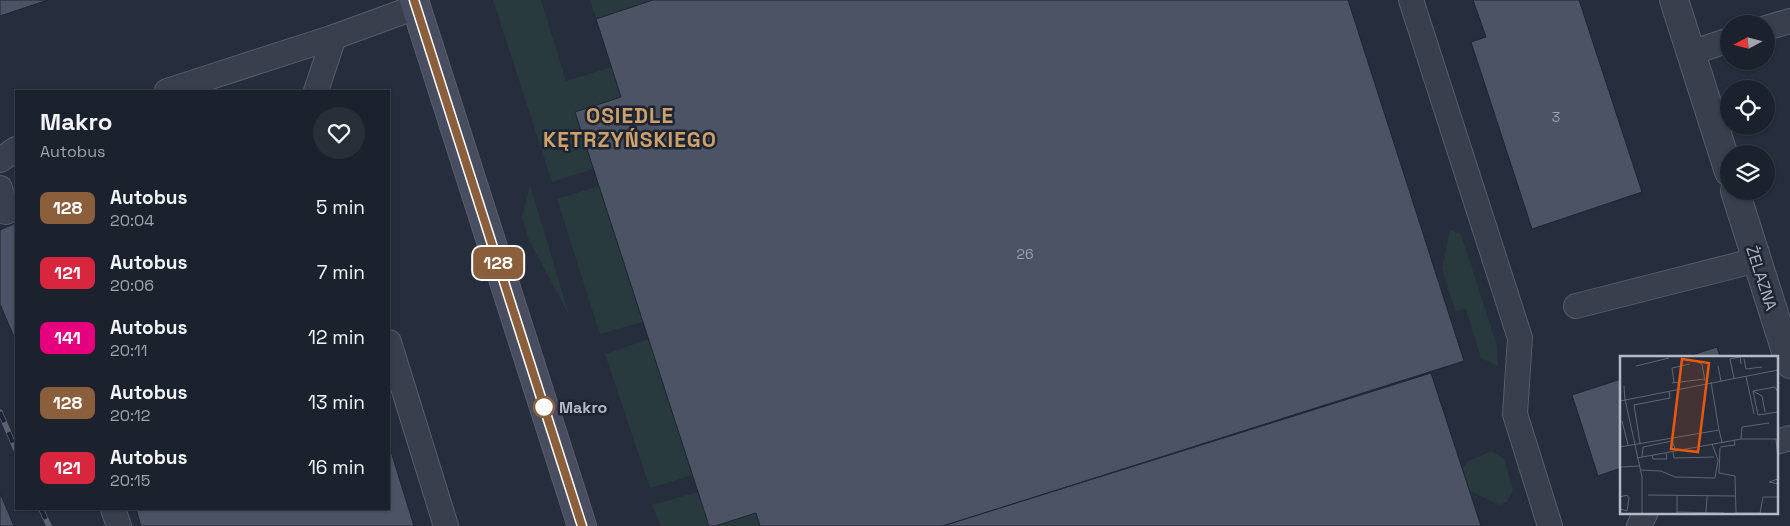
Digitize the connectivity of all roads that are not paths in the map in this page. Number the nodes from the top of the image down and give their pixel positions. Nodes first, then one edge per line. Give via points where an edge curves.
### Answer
1 (1411, 0) edge
2 (1674, 0) edge
3 (415, 4) edge
4 (1790, 21) edge
5 (1775, 25) edge
6 (334, 38) junction
7 (1720, 43) edge
8 (1691, 53) junction
9 (170, 90) edge
10 (316, 90) edge
11 (1720, 145) edge
12 (15, 150) edge
13 (0, 160) edge
14 (0, 188) edge
15 (1738, 200) edge
16 (6, 212) dead end
17 (1757, 260) junction
18 (1576, 306) dead end
19 (390, 345) edge
20 (1790, 364) edge
21 (113, 510) edge
22 (1645, 514) edge
23 (119, 526) edge
24 (446, 526) edge
25 (582, 526) edge
26 (1550, 526) edge
27 (1640, 526) edge

1 - 26 lane via 1520,338 1515,414
2 - 8 street
3 - 6 lane
3 - 25 street
4 - 5 lane
6 - 9 lane
6 - 10 lane
7 - 8 lane
8 - 11 street
12 - 13 lane
14 - 16 lane
15 - 17 street, ŻELAZNA
17 - 18 lane
17 - 20 street, ŻELAZNA
19 - 24 lane
21 - 23 lane
22 - 27 lane

